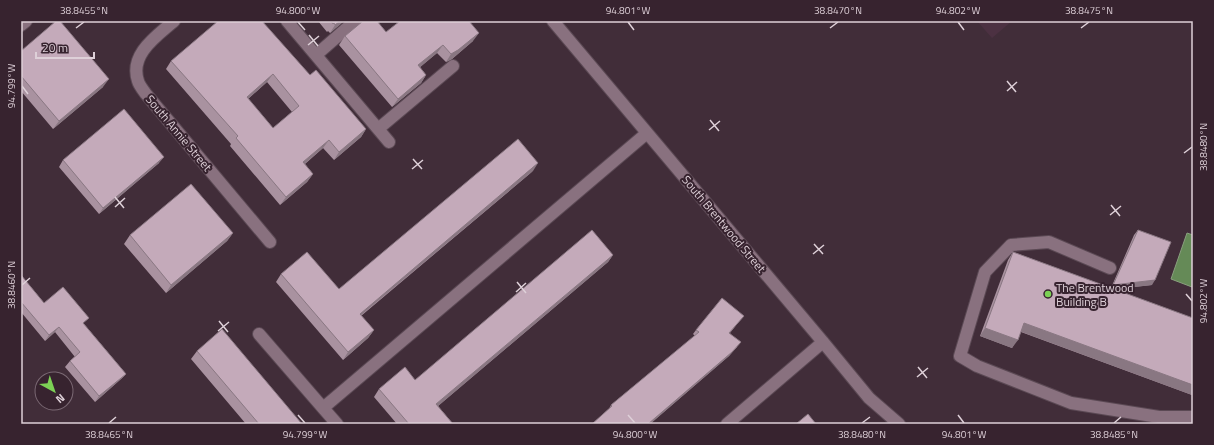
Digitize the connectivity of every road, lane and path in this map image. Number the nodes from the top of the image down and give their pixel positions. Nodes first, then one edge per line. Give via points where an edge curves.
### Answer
1 (26, 21) edge
2 (174, 21) edge
3 (287, 21) edge
4 (355, 21) edge
5 (553, 21) edge
6 (21, 25) edge
7 (316, 55) junction
8 (453, 66) edge
9 (378, 129) junction
10 (647, 133) junction
11 (389, 142) dead end
12 (270, 242) dead end
13 (1110, 268) dead end
14 (259, 334) dead end
15 (823, 342) junction
16 (322, 408) junction
17 (1193, 418) edge
18 (1159, 421) edge
19 (337, 424) edge
20 (727, 424) edge
21 (898, 424) edge

1 - 6 street
2 - 12 street, South Annie Street via 146,46 138,58 138,82
3 - 7 street
4 - 7 street
5 - 10 street, South Brentwood Street
7 - 9 street
8 - 9 street
9 - 11 street
10 - 15 street, South Brentwood Street
10 - 16 street
13 - 18 street via 1049,242 1011,245 985,272 960,356 977,366 1072,403
14 - 16 street
15 - 20 street
15 - 21 street, South Brentwood Street via 869,398
16 - 19 street
17 - 18 street

